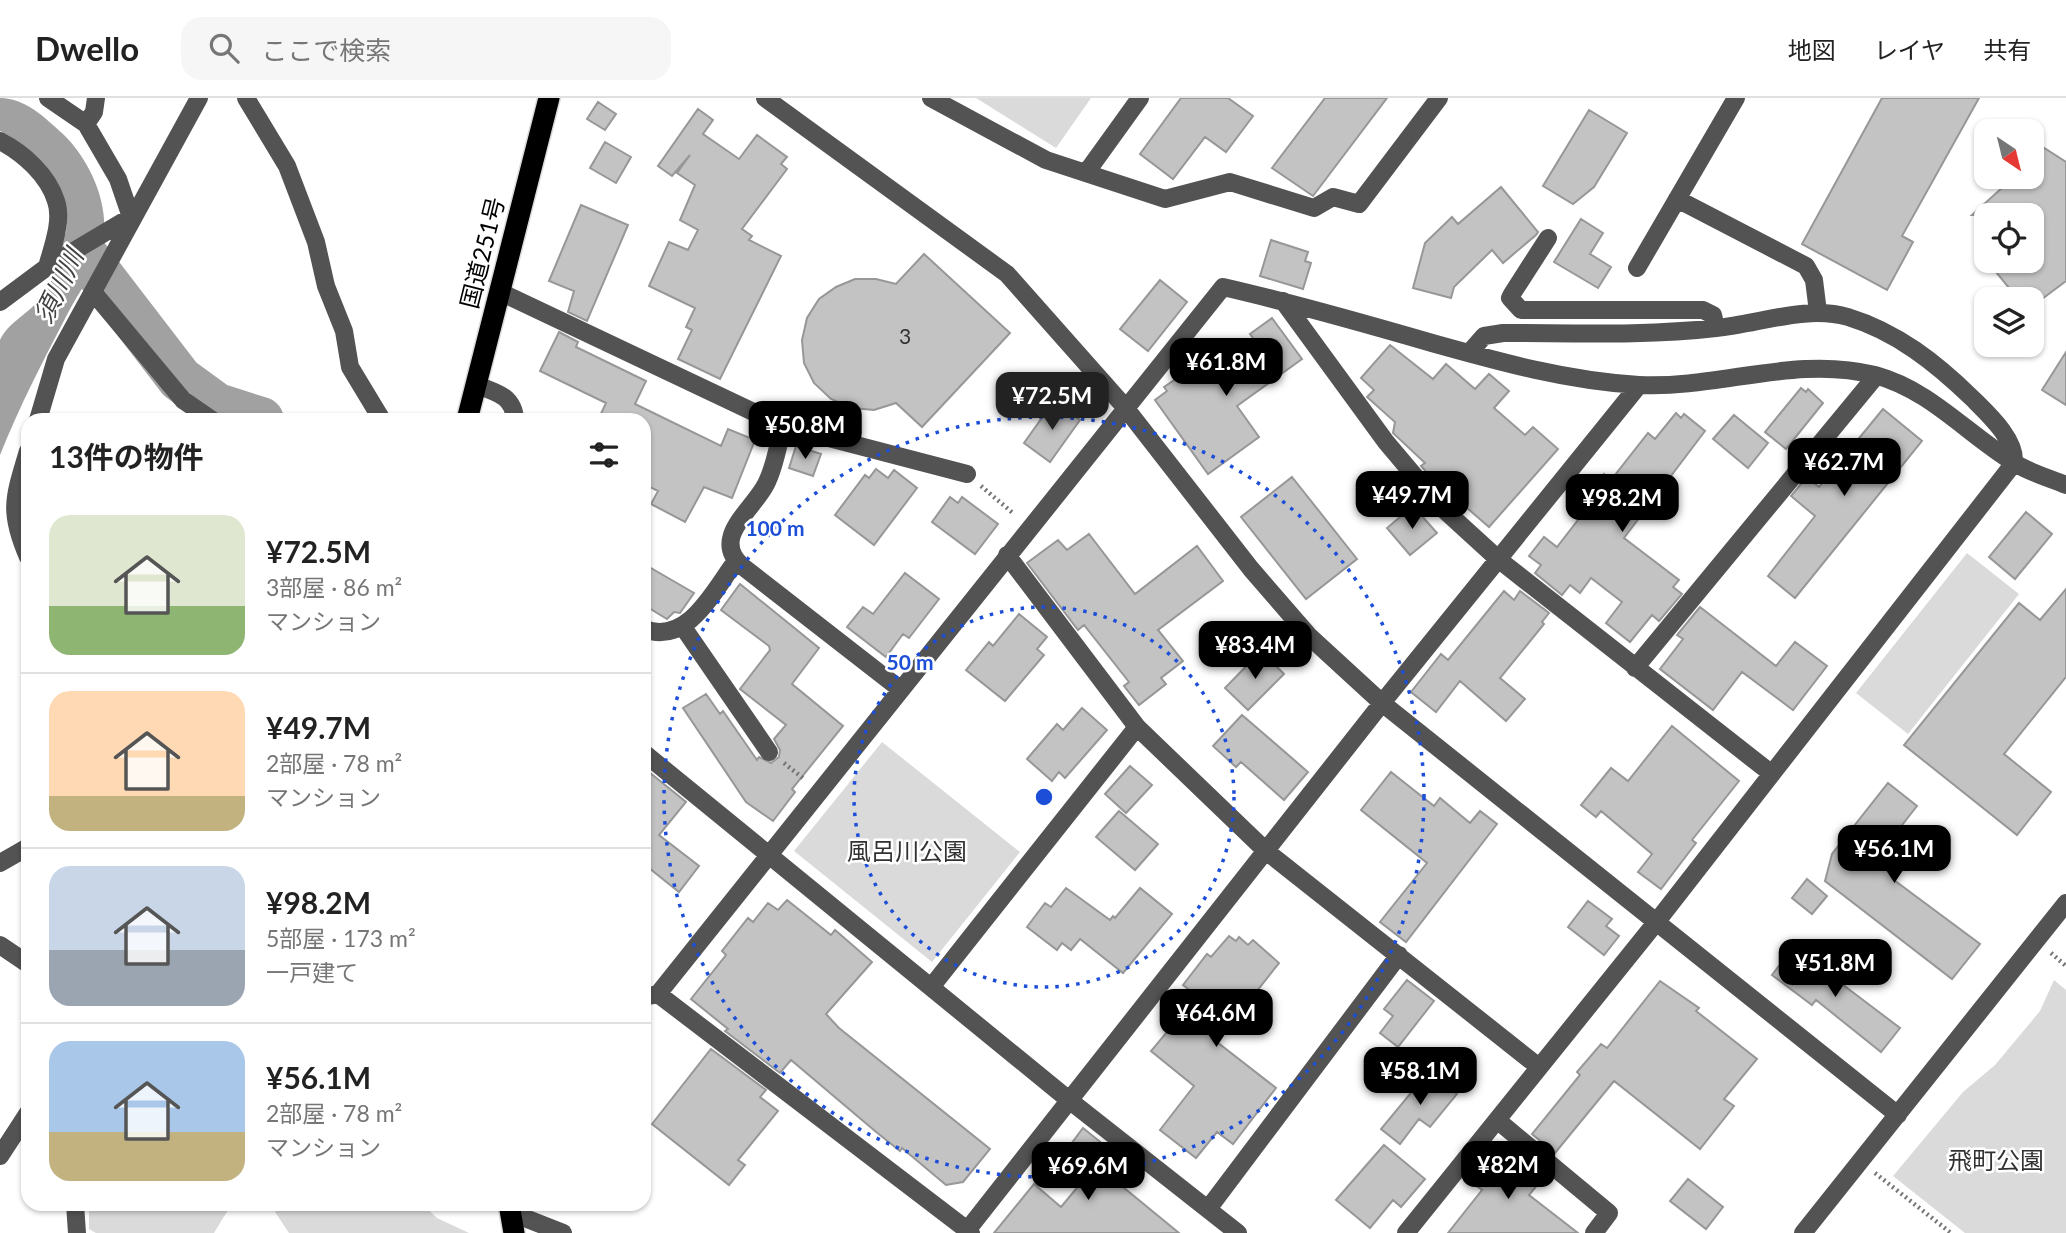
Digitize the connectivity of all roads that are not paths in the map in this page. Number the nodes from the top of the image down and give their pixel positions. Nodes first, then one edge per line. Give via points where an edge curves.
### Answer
1 (48, 98) edge
2 (96, 98) edge
3 (199, 98) edge
4 (246, 98) edge
5 (549, 98) edge
6 (765, 98) edge
7 (931, 98) edge
8 (1140, 98) edge
9 (1439, 98) edge
10 (1736, 98) edge
11 (86, 124) junction
12 (0, 141) edge
13 (1086, 173) junction
14 (1677, 199) junction
15 (131, 217) junction
16 (1548, 238) dead end
17 (51, 265) junction
18 (1637, 268) dead end
19 (99, 280) junction
20 (500, 292) junction
21 (1283, 301) junction
22 (0, 302) edge
23 (1818, 312) junction
24 (1716, 328) junction
25 (1469, 353) junction
26 (1876, 376) junction
27 (476, 385) junction
28 (1639, 385) junction
29 (1125, 406) junction
30 (40, 413) edge
31 (202, 413) edge
32 (378, 413) edge
33 (469, 413) edge
34 (515, 413) edge
35 (783, 426) junction
36 (2014, 463) junction
37 (21, 474) edge
38 (967, 474) road end
39 (2066, 485) edge
40 (21, 540) edge
41 (1007, 555) junction
42 (1498, 559) junction
43 (736, 561) junction
44 (683, 627) junction
45 (651, 630) edge
46 (1635, 668) junction
47 (900, 689) junction
48 (1382, 703) junction
49 (1137, 727) junction
50 (769, 752) dead end
51 (651, 759) edge
52 (1772, 774) junction
53 (21, 851) edge
54 (1266, 851) junction
55 (769, 854) junction
56 (0, 863) edge
57 (2066, 902) edge
58 (1658, 920) junction
59 (0, 945) edge
60 (1399, 955) junction
61 (21, 959) edge
62 (932, 986) junction
63 (651, 995) edge
64 (1539, 1067) junction
65 (1069, 1100) junction
66 (1898, 1115) junction
67 (1497, 1120) junction
68 (21, 1124) edge
69 (0, 1156) edge
70 (1208, 1209) junction
71 (75, 1211) edge
72 (512, 1217) edge
73 (968, 1232) edge
74 (77, 1233) edge
75 (563, 1233) edge
76 (1238, 1233) edge
77 (1406, 1233) edge
78 (1594, 1233) edge
79 (1803, 1233) edge

1 - 11 street
2 - 11 street
3 - 15 street
4 - 32 street via 287,166 344,331 350,367
5 - 20 highway, 国道251号
6 - 29 street via 1007,274
7 - 13 street via 1046,160
8 - 13 street
9 - 13 street via 1359,204 1334,197 1314,208 1230,182 1165,199
10 - 14 street
11 - 15 street via 118,178
12 - 17 street via 17,150 41,175 57,203
14 - 18 street
14 - 23 street via 1806,266 1814,280
15 - 17 street
15 - 19 street
16 - 24 street via 1510,298 1515,307 1703,310 1713,315
17 - 22 street
19 - 30 street via 56,359
19 - 31 street via 183,400
20 - 27 highway, 国道251号
20 - 35 street
21 - 25 street
21 - 29 street via 1223,287
21 - 42 street via 1386,442 1440,506
23 - 24 street
23 - 36 street via 1882,330 1927,358 1987,414 2015,452
24 - 25 street via 1503,333 1484,337
25 - 28 street via 1546,373
26 - 28 street via 1831,368 1790,368 1697,384
26 - 36 street via 1931,400
26 - 46 street
27 - 33 highway, 国道251号
27 - 34 street via 508,399
28 - 42 street
29 - 41 street
29 - 48 street via 1251,569 1309,636
35 - 38 street
35 - 43 street via 766,483 731,533 729,543
36 - 39 street
36 - 52 street
37 - 40 street via 14,524
41 - 47 street
41 - 49 street
42 - 46 street
42 - 48 street
43 - 44 street
43 - 47 street
44 - 45 street
44 - 50 street
46 - 52 street
47 - 55 street
48 - 54 street
48 - 58 street
49 - 54 street
49 - 62 street
51 - 55 street
52 - 58 street
53 - 56 street
54 - 60 street
54 - 65 street
55 - 62 street
55 - 63 street
57 - 66 street
58 - 64 street
58 - 66 street
59 - 61 street
60 - 64 street
60 - 70 street
62 - 65 street
63 - 73 street
64 - 67 street
65 - 70 street
65 - 73 street
66 - 79 street
67 - 77 street
67 - 78 street via 1609,1213
68 - 69 street
70 - 76 street
71 - 74 street
72 - 75 street

